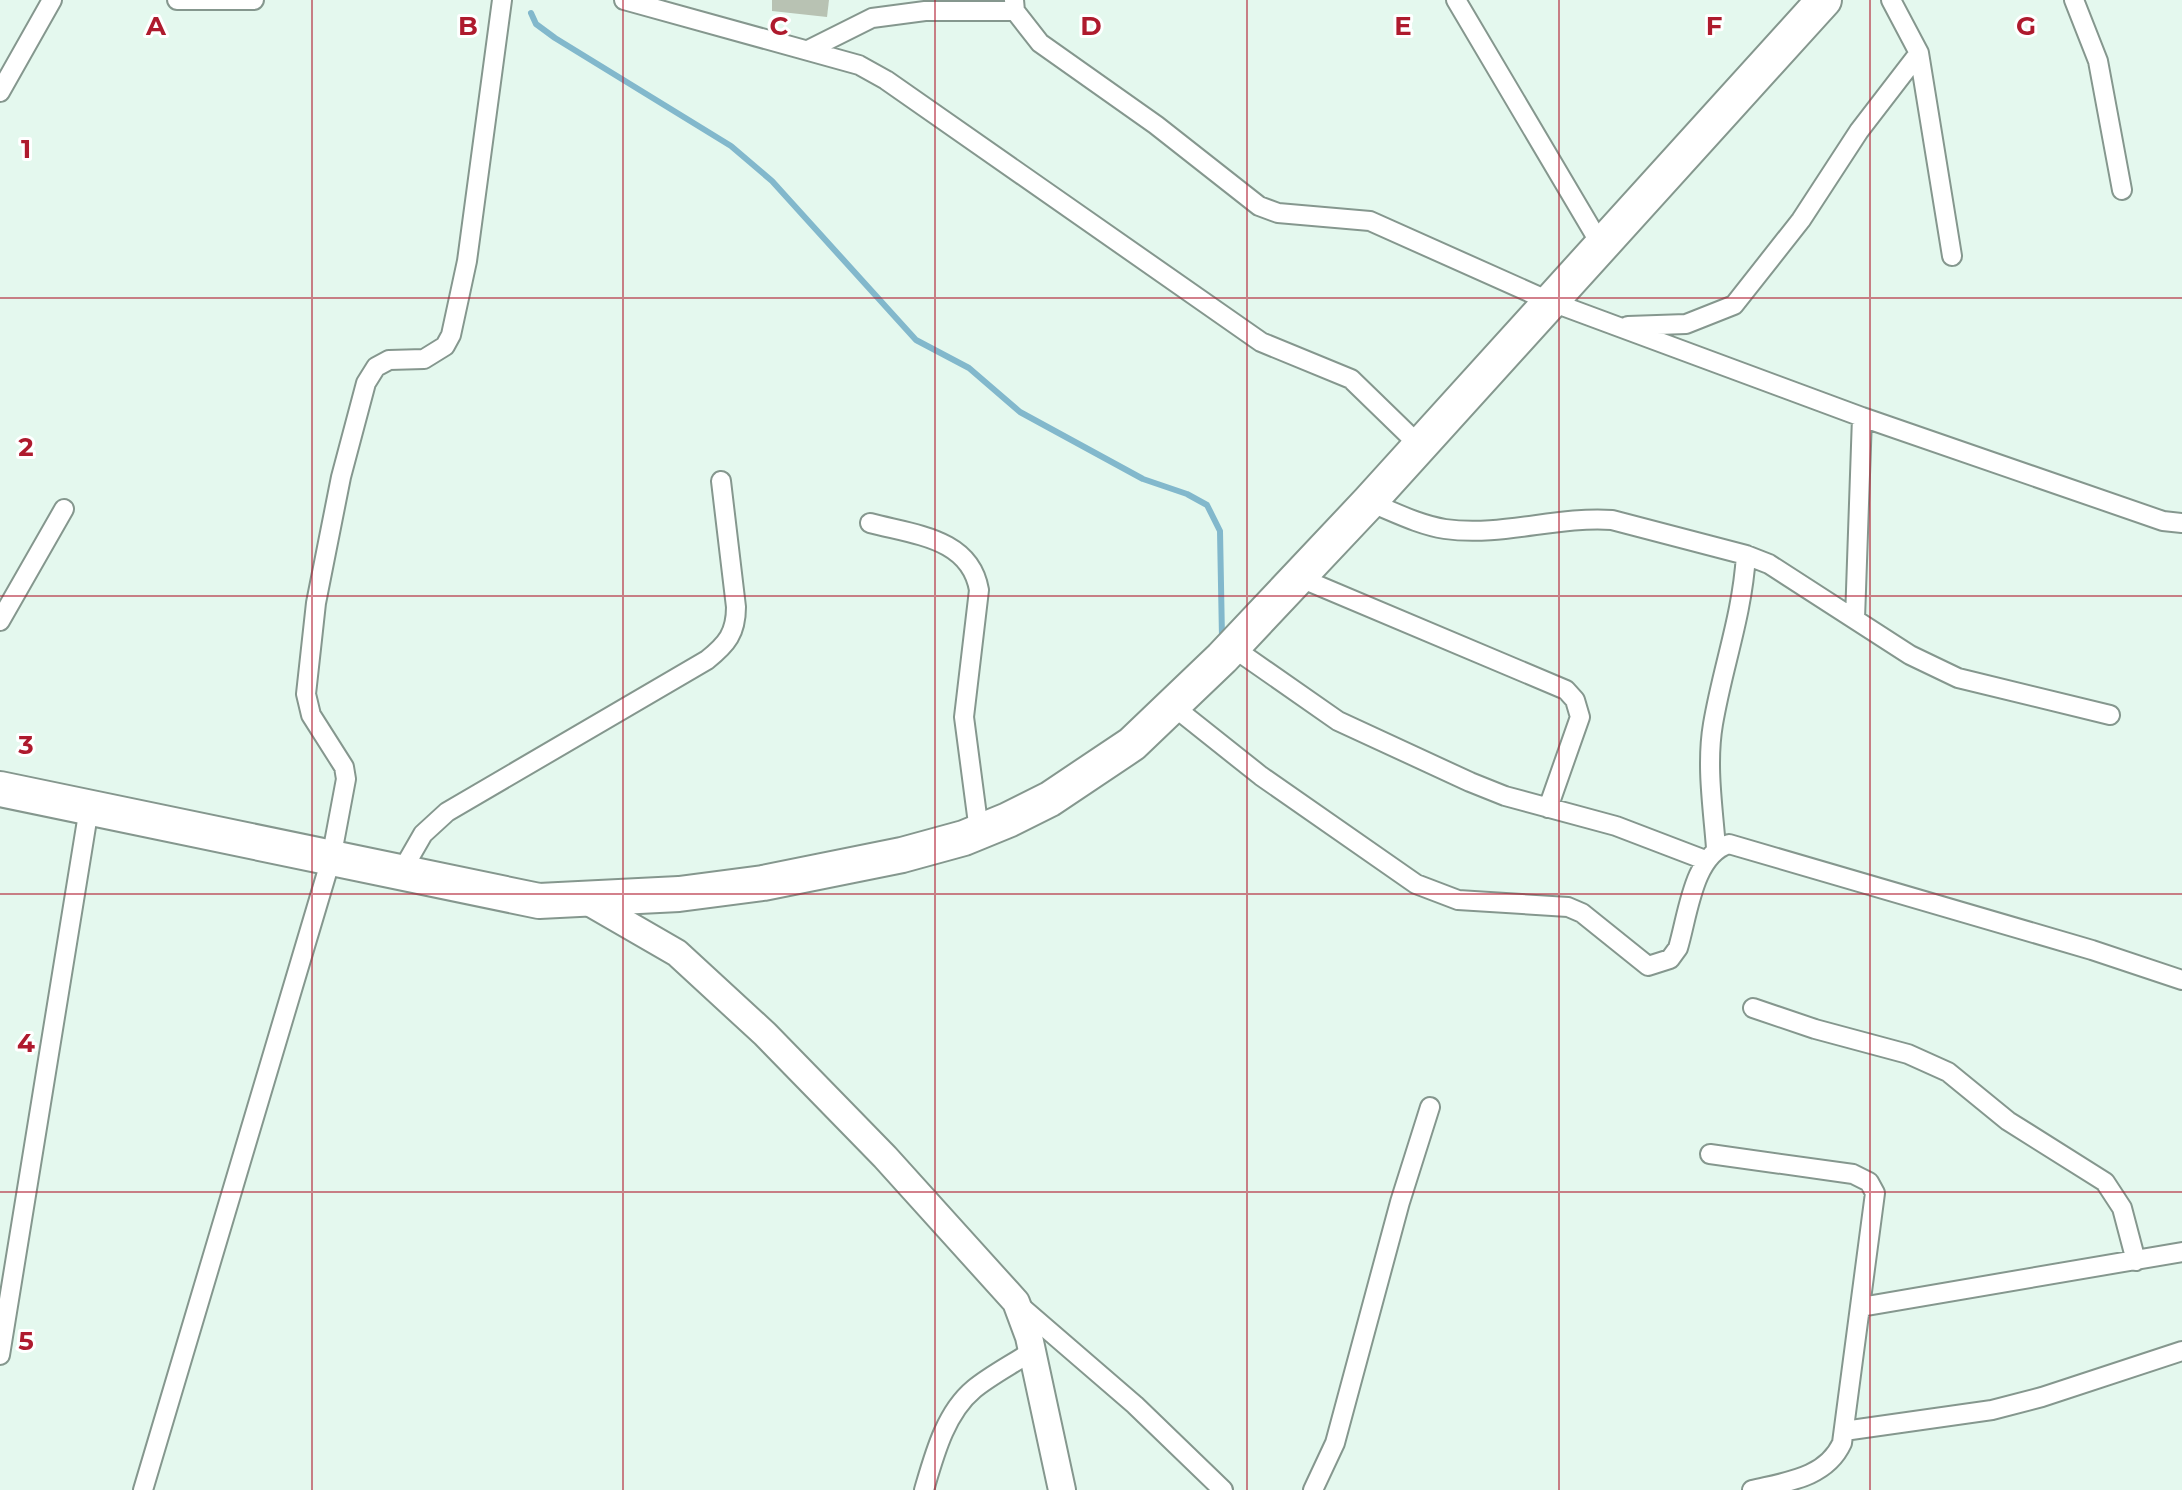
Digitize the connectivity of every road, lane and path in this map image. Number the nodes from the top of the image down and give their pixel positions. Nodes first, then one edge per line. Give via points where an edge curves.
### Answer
1 (52, 0) edge
2 (177, 0) edge
3 (254, 0) edge
4 (502, 0) edge
5 (624, 0) edge
6 (1456, 0) edge
7 (1824, 0) edge
8 (1891, 0) edge
9 (2074, 0) edge
10 (1014, 5) edge
11 (808, 50) junction
12 (1919, 53) junction
13 (0, 92) edge
14 (2122, 190) dead end
15 (1601, 245) junction
16 (1952, 256) dead end
17 (1549, 301) junction
18 (1618, 327) junction
19 (1862, 417) junction
20 (1420, 446) junction
21 (721, 481) dead end
22 (1369, 502) junction
23 (64, 509) dead end
24 (870, 523) dead end
25 (2182, 523) edge
26 (1746, 555) junction
27 (1298, 577) junction
28 (1855, 619) junction
29 (0, 621) edge
30 (1232, 647) junction
31 (1173, 706) junction
32 (2110, 715) dead end
33 (0, 789) edge
34 (89, 808) junction
35 (1548, 808) junction
36 (979, 831) junction
37 (1711, 854) junction
38 (331, 859) junction
39 (400, 874) junction
40 (587, 901) junction
41 (2182, 980) edge
42 (1753, 1008) dead end
43 (1430, 1107) dead end
44 (1710, 1154) dead end
45 (2182, 1252) edge
46 (2136, 1261) junction
47 (1016, 1302) junction
48 (1861, 1307) junction
49 (1032, 1351) junction
50 (2182, 1351) edge
51 (0, 1355) edge
52 (1844, 1431) junction
53 (143, 1490) edge
54 (924, 1490) edge
55 (1062, 1490) edge
56 (1223, 1490) edge
57 (1313, 1490) edge
58 (1752, 1490) edge

1 - 13 street
2 - 3 street
4 - 38 street via 467,261 451,335 424,359 389,360 376,367 366,383 351,429 316,603 306,694 311,715 344,767 346,779
5 - 11 street
6 - 15 street
7 - 15 highway
8 - 12 street
9 - 14 street via 2098,61
10 - 11 street via 872,18
10 - 17 street via 1040,43 1259,206 1278,213 1370,221
11 - 20 street via 859,65 886,80 1261,342 1351,379
12 - 16 street
12 - 18 street via 1734,305 1686,324
15 - 17 highway
17 - 18 street
17 - 20 highway
18 - 19 street
19 - 25 street via 2163,521
19 - 28 street
20 - 22 highway
21 - 39 street via 736,607 736,628 726,645 447,812 423,834
22 - 26 street via 1427,525 1471,531 1612,520
22 - 27 highway
23 - 29 street
24 - 36 street via 954,549 970,561 976,574 979,590 964,717
26 - 28 street via 1794,577
26 - 37 street via 1743,602 1713,725
27 - 30 highway
27 - 35 street via 1566,690 1580,717
28 - 32 street via 1958,678
30 - 31 highway
30 - 35 street via 1338,721 1470,782
31 - 36 highway via 1089,775
31 - 37 street via 1261,776 1416,884 1458,900 1568,907 1648,966 1659,966 1678,948
33 - 34 highway
34 - 38 highway
34 - 51 street
35 - 37 street
36 - 40 highway via 902,855 763,883
37 - 41 street via 1742,845
38 - 39 highway
38 - 53 street
39 - 40 highway via 539,901
40 - 47 street via 677,953 743,1014 885,1157
42 - 46 street via 1908,1054 1948,1072 2008,1121 2105,1182 2122,1208
43 - 57 street via 1335,1443
44 - 48 street via 1853,1174 1869,1182 1875,1204
45 - 46 street
46 - 48 street
47 - 49 street
47 - 56 street
48 - 52 street
49 - 54 street via 974,1389 961,1404 939,1443
49 - 55 street
50 - 52 street via 1992,1410
52 - 58 street via 1837,1455 1819,1470

